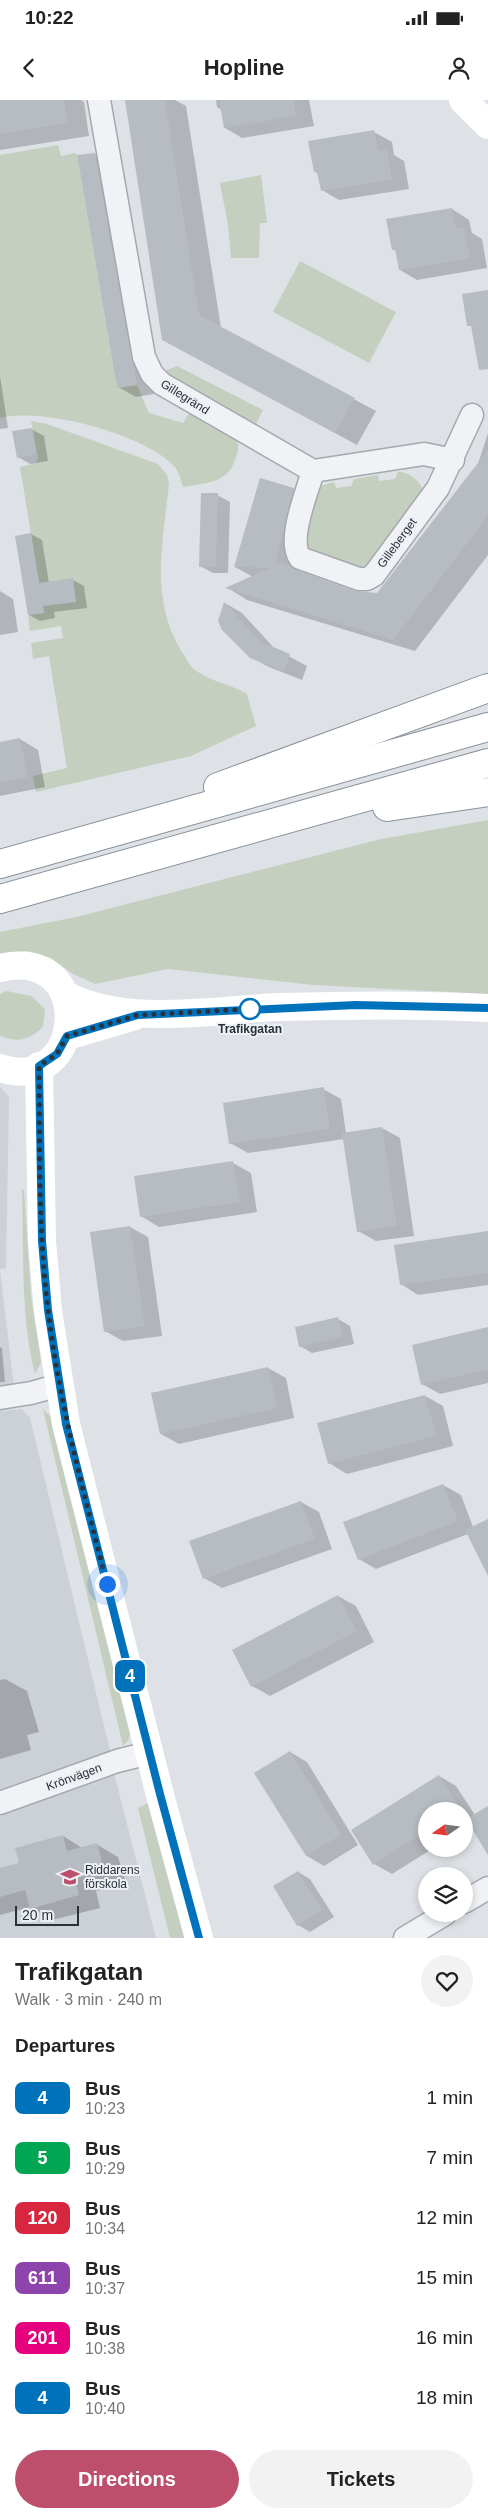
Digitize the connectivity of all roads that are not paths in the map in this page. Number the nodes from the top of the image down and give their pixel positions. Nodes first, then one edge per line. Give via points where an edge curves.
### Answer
1 (99, 100) edge
2 (463, 100) edge
3 (488, 125) edge
4 (472, 415) dead end
5 (453, 460) junction
6 (313, 471) junction
7 (488, 688) edge
8 (488, 727) edge
9 (488, 763) edge
10 (488, 792) edge
11 (269, 826) junction
12 (48, 851) junction
13 (0, 864) edge
14 (0, 900) edge
15 (0, 968) edge
16 (65, 995) junction
17 (488, 1008) edge
18 (138, 1015) junction
19 (67, 1036) junction
20 (39, 1066) junction
21 (0, 1068) edge
22 (60, 1385) junction
23 (0, 1398) edge
24 (149, 1752) junction
25 (0, 1803) edge
26 (488, 1888) edge
27 (473, 1897) edge
28 (432, 1922) edge
29 (199, 1938) edge
30 (405, 1938) edge

1 - 6 street, Gillegränd via 144,357 152,374 162,384
2 - 3 main road
4 - 5 street, Gilleberget
5 - 6 street via 424,454
5 - 6 street, Gilleberget via 427,503 374,575 367,579 300,558 296,552 295,536
7 - 12 main road
8 - 12 main road
9 - 11 main road
10 - 11 main road
11 - 14 main road
12 - 13 main road
15 - 16 main road via 31,967 57,982
16 - 18 main road via 81,1003
16 - 19 main road via 70,1010
17 - 18 main road via 356,1005
18 - 19 main road
19 - 20 main road via 57,1054
20 - 21 main road via 24,1071
20 - 22 main road via 42,1241 48,1310
22 - 23 street
22 - 24 main road via 66,1424
24 - 25 street, Krönvägen
24 - 29 main road
26 - 27 street
28 - 30 street

